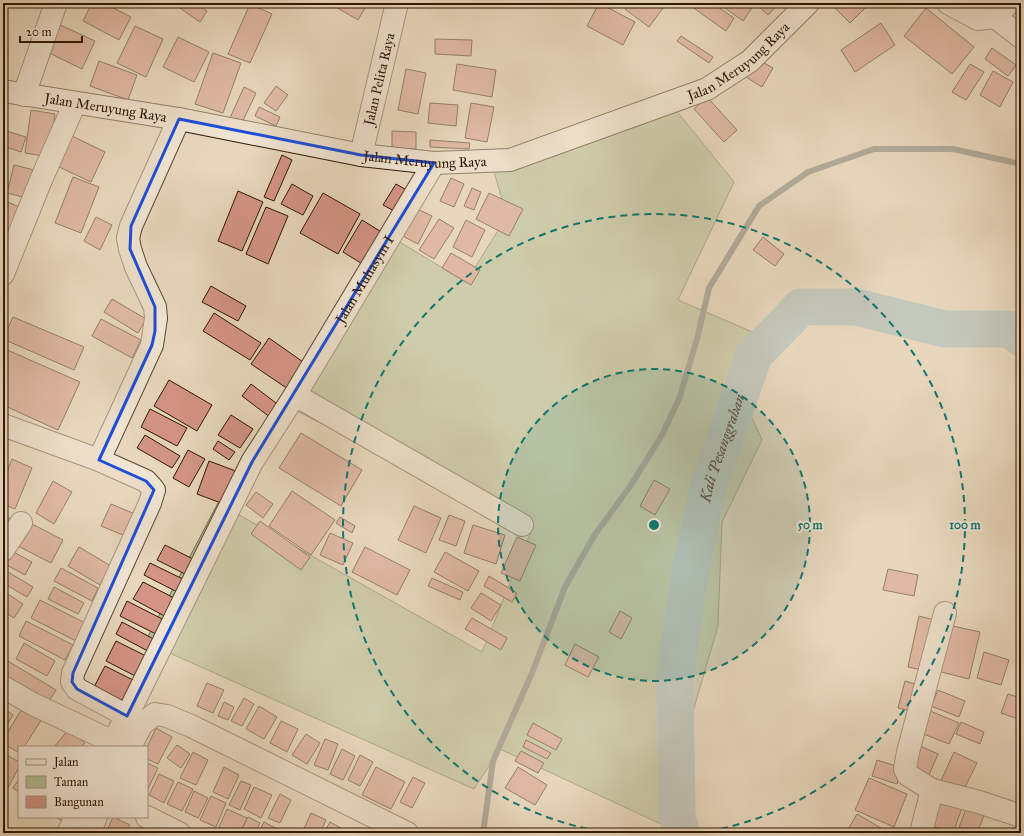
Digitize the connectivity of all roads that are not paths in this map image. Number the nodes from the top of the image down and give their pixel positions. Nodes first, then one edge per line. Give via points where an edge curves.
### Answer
1 (56, 3) edge
2 (397, 3) edge
3 (808, 3) edge
4 (948, 3) edge
5 (1002, 10) edge
6 (1021, 37) edge
7 (3, 91) edge
8 (24, 95) junction
9 (75, 103) junction
10 (179, 119) junction
11 (361, 155) junction
12 (434, 163) junction
13 (3, 274) edge
14 (295, 395) junction
15 (3, 425) edge
16 (99, 460) junction
17 (20, 523) dead end
18 (522, 525) dead end
19 (3, 550) edge
20 (945, 614) dead end
21 (3, 687) edge
22 (134, 720) junction
23 (118, 745) edge
24 (932, 790) junction
25 (1021, 816) edge
26 (76, 818) edge
27 (96, 818) edge
28 (148, 818) edge
29 (68, 833) edge
30 (88, 833) edge
31 (179, 833) edge
32 (407, 833) edge
33 (920, 833) edge

1 - 8 street
2 - 11 street, Jalan Pelita Raya
3 - 12 street, Jalan Meruyung Raya via 750,61 707,88 510,160
4 - 5 street via 978,19
5 - 6 street
7 - 8 street, Jalan Meruyung Raya
8 - 9 street, Jalan Meruyung Raya
9 - 10 street, Jalan Meruyung Raya
9 - 13 street
10 - 11 street, Jalan Meruyung Raya
10 - 16 street via 128,238 136,267 155,307 152,345
11 - 12 street, Jalan Meruyung Raya
12 - 14 street, Jalan Muhasym I
14 - 18 street
14 - 22 street, Jalan Muhasym I via 252,462
15 - 16 street
16 - 22 street via 146,481 154,490 73,673 72,682 76,689
17 - 19 street
20 - 24 street via 905,769 908,775
21 - 23 street
22 - 23 street, Jalan Muhasym I
22 - 32 street via 154,714 168,716
24 - 25 street
24 - 33 street
26 - 29 street
27 - 30 street
28 - 31 street

